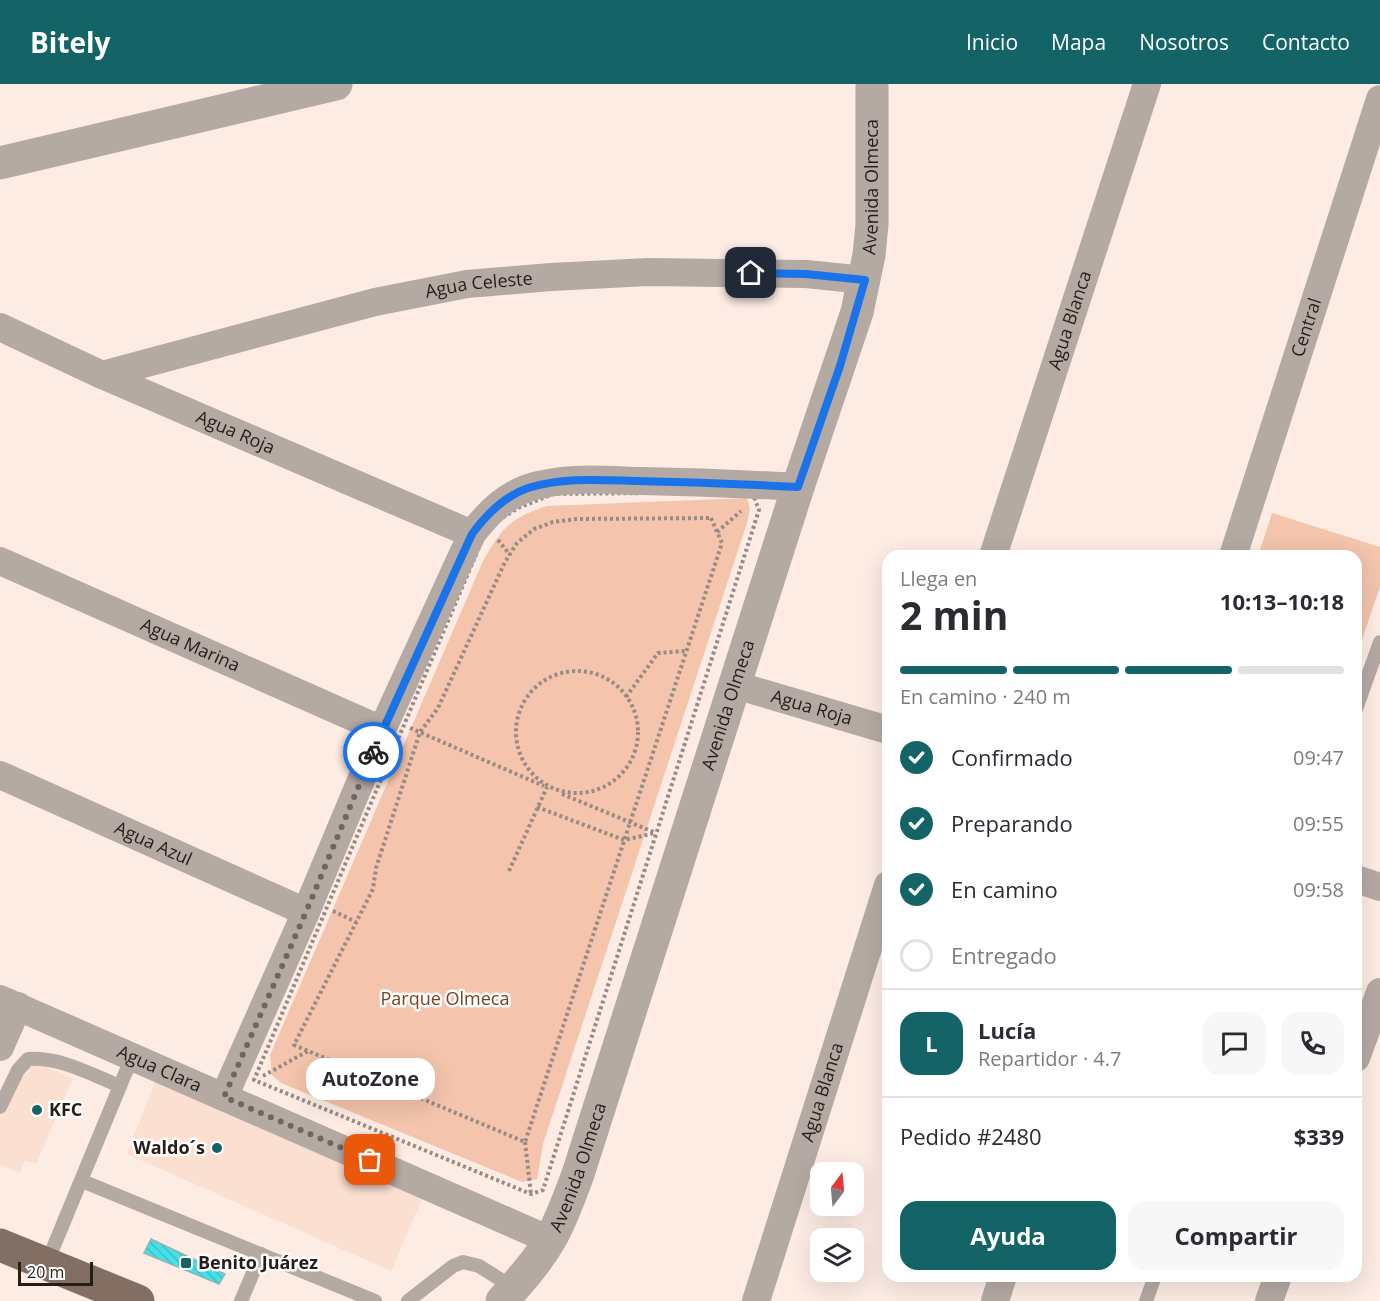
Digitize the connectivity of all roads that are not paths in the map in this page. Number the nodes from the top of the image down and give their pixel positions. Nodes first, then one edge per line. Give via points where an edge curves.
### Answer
1 (336, 84) edge
2 (872, 84) edge
3 (1148, 84) edge
4 (1380, 99) edge
5 (0, 163) edge
6 (865, 280) junction
7 (0, 327) edge
8 (102, 375) junction
9 (798, 487) junction
10 (472, 534) junction
11 (995, 550) edge
12 (1235, 550) edge
13 (0, 561) edge
14 (1380, 642) edge
15 (735, 685) junction
16 (1362, 692) edge
17 (393, 728) junction
18 (882, 728) edge
19 (0, 775) edge
20 (1362, 881) edge
21 (1380, 887) edge
22 (882, 904) edge
23 (316, 910) junction
24 (1380, 992) edge
25 (9, 1002) edge
26 (1367, 1046) edge
27 (0, 1047) edge
28 (132, 1057) junction
29 (120, 1086) junction
30 (224, 1097) junction
31 (0, 1107) edge
32 (82, 1181) junction
33 (550, 1240) junction
34 (0, 1245) edge
35 (261, 1254) junction
36 (46, 1265) junction
37 (1001, 1282) edge
38 (1153, 1282) edge
39 (1276, 1282) edge
40 (508, 1294) edge
41 (138, 1301) edge
42 (242, 1301) edge
43 (375, 1301) edge
44 (408, 1301) edge
45 (756, 1301) edge
46 (995, 1301) edge
47 (1146, 1301) edge
48 (1269, 1301) edge

1 - 5 street
2 - 6 street, Avenida Olmeca via 872,224
3 - 11 street, Agua Blanca
4 - 12 street, Central
6 - 8 street, Agua Celeste via 806,274 648,272 467,284 375,302
6 - 9 street, Avenida Olmeca
7 - 8 street, Agua Roja
8 - 10 street, Agua Roja
9 - 10 street via 592,479 554,482 526,489 502,502
9 - 15 street, Avenida Olmeca
10 - 17 street
13 - 17 street, Agua Marina
14 - 16 lane
15 - 18 street, Agua Roja
15 - 33 street, Avenida Olmeca via 578,1174
17 - 23 street
19 - 23 street, Agua Azul
20 - 21 street
22 - 45 street, Agua Blanca
23 - 30 street
24 - 26 street
25 - 27 street
25 - 28 street, Agua Clara
28 - 29 lane
28 - 30 street, Agua Clara
29 - 31 lane via 62,1062 28,1059
29 - 32 lane
30 - 33 street, Agua Clara
32 - 35 lane
32 - 36 lane
33 - 40 street, Avenida Olmeca
34 - 36 main road
35 - 42 lane
35 - 43 lane
36 - 41 main road
37 - 46 street
38 - 47 lane
39 - 48 street
40 - 44 lane via 479,1266 463,1262

